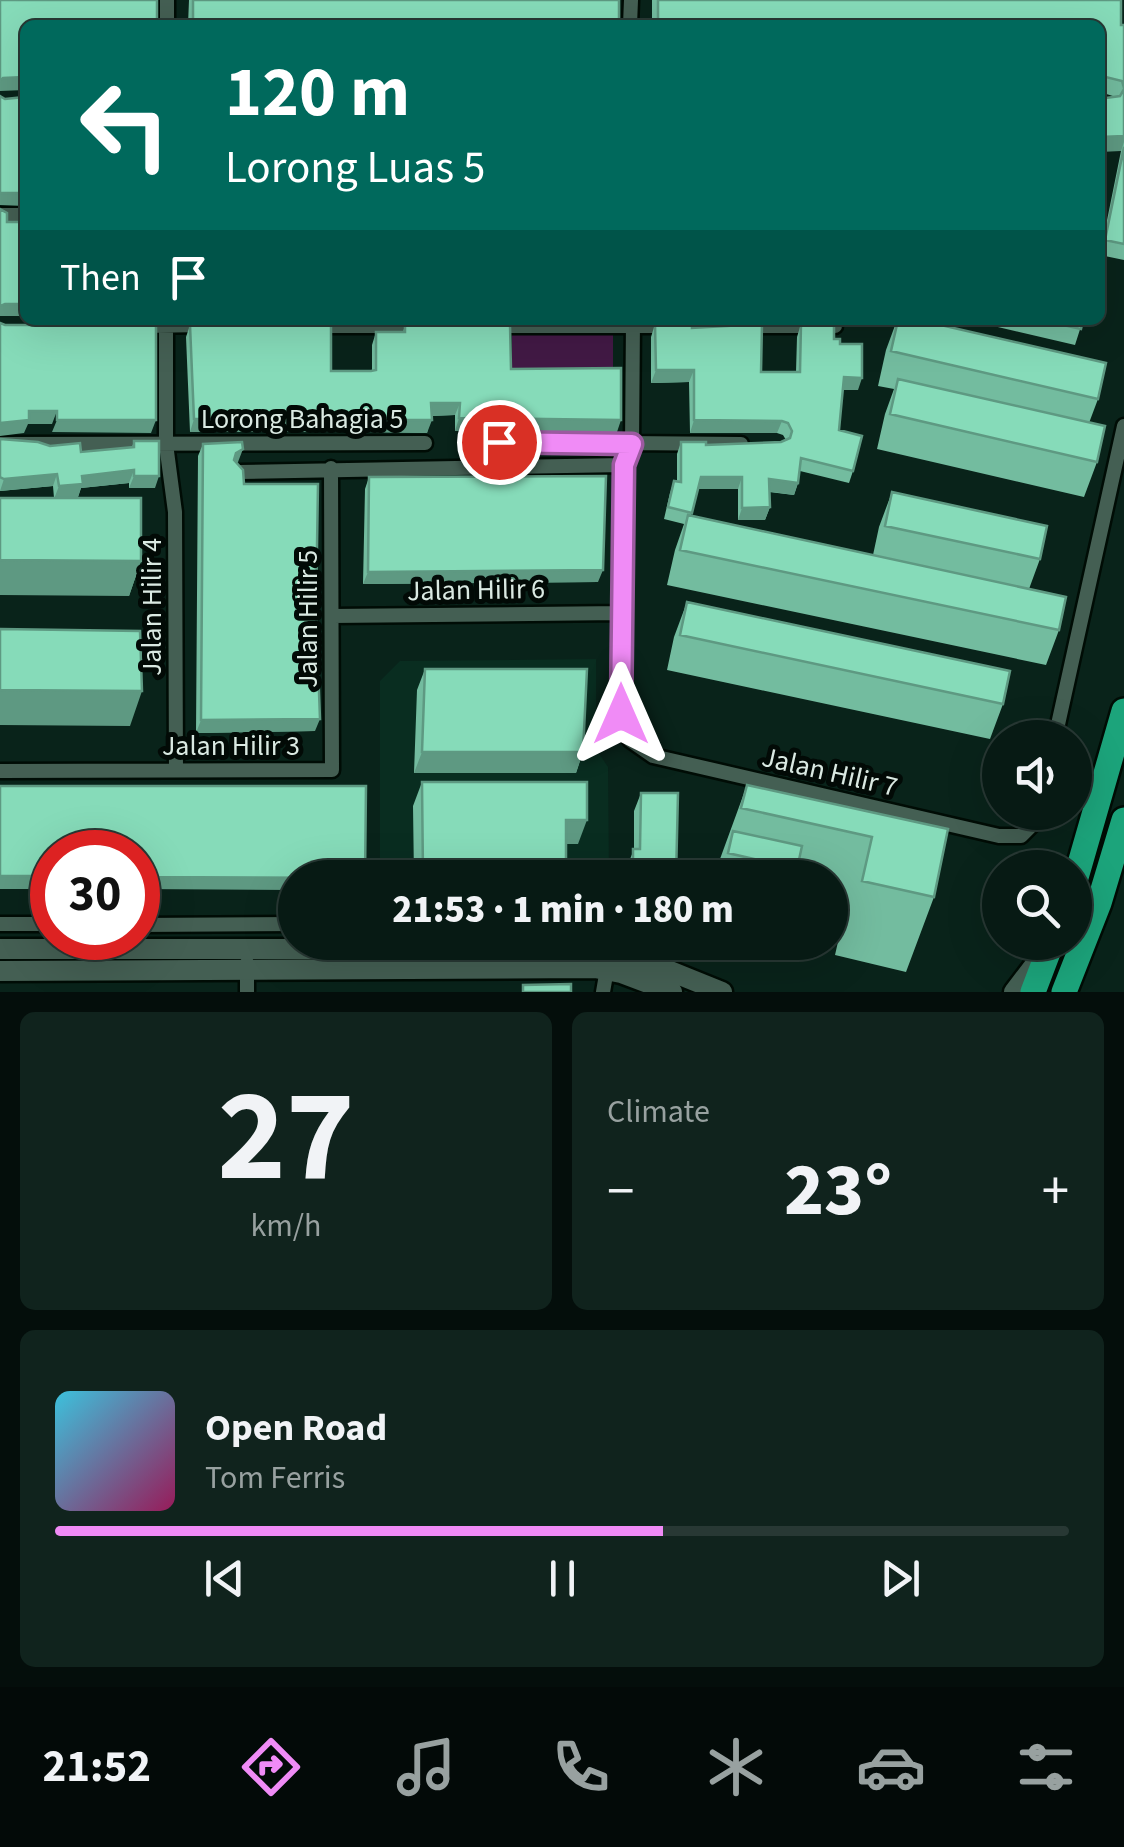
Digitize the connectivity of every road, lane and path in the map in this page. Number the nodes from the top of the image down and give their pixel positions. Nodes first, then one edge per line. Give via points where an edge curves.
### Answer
1 (141, 325) edge
2 (166, 325) edge
3 (530, 325) edge
4 (633, 325) edge
5 (768, 325) edge
6 (129, 326) edge
7 (302, 326) edge
8 (438, 326) edge
9 (478, 326) edge
10 (836, 326) edge
11 (1124, 426) edge
12 (425, 442) dead end
13 (499, 442) dead end
14 (0, 444) edge
15 (166, 444) junction
16 (632, 444) junction
17 (758, 444) edge
18 (624, 465) junction
19 (331, 468) junction
20 (240, 472) edge
21 (621, 613) junction
22 (332, 616) junction
23 (1124, 711) edge
24 (1059, 720) edge
25 (176, 770) junction
26 (332, 770) joint
27 (0, 771) edge
28 (1124, 820) edge
29 (1027, 830) edge
30 (1084, 850) edge
31 (0, 924) edge
32 (30, 924) edge
33 (278, 924) edge
34 (160, 925) edge
35 (247, 948) junction
36 (0, 949) edge
37 (1039, 960) edge
38 (1045, 960) edge
39 (607, 969) junction
40 (0, 971) edge
41 (247, 982) edge
42 (604, 992) edge
43 (672, 992) edge
44 (722, 992) edge
45 (1014, 992) edge
46 (1033, 992) edge
47 (1064, 992) edge

1 - 6 street
2 - 15 street, Jalan Hilir 4
3 - 9 street
4 - 16 street
5 - 10 street
7 - 8 street
11 - 24 street
12 - 15 street, Lorong Bahagia 5
13 - 16 street
14 - 15 street, Lorong Bahagia 5
15 - 25 street, Jalan Hilir 4 via 175,512
16 - 17 street
16 - 18 street
18 - 19 street
18 - 21 street
19 - 20 street
19 - 22 street, Jalan Hilir 5
21 - 22 street, Jalan Hilir 6
21 - 29 street, Jalan Hilir 7 via 621,714 630,740 653,756 999,836
22 - 26 street, Jalan Hilir 5
23 - 30 highway
25 - 26 street, Jalan Hilir 3
25 - 27 street, Jalan Hilir 3
28 - 47 highway
31 - 32 street
33 - 34 street
35 - 36 street
35 - 41 street
35 - 44 street via 594,949
37 - 45 street
38 - 46 highway
39 - 41 street
39 - 42 street
39 - 43 street
40 - 41 street

